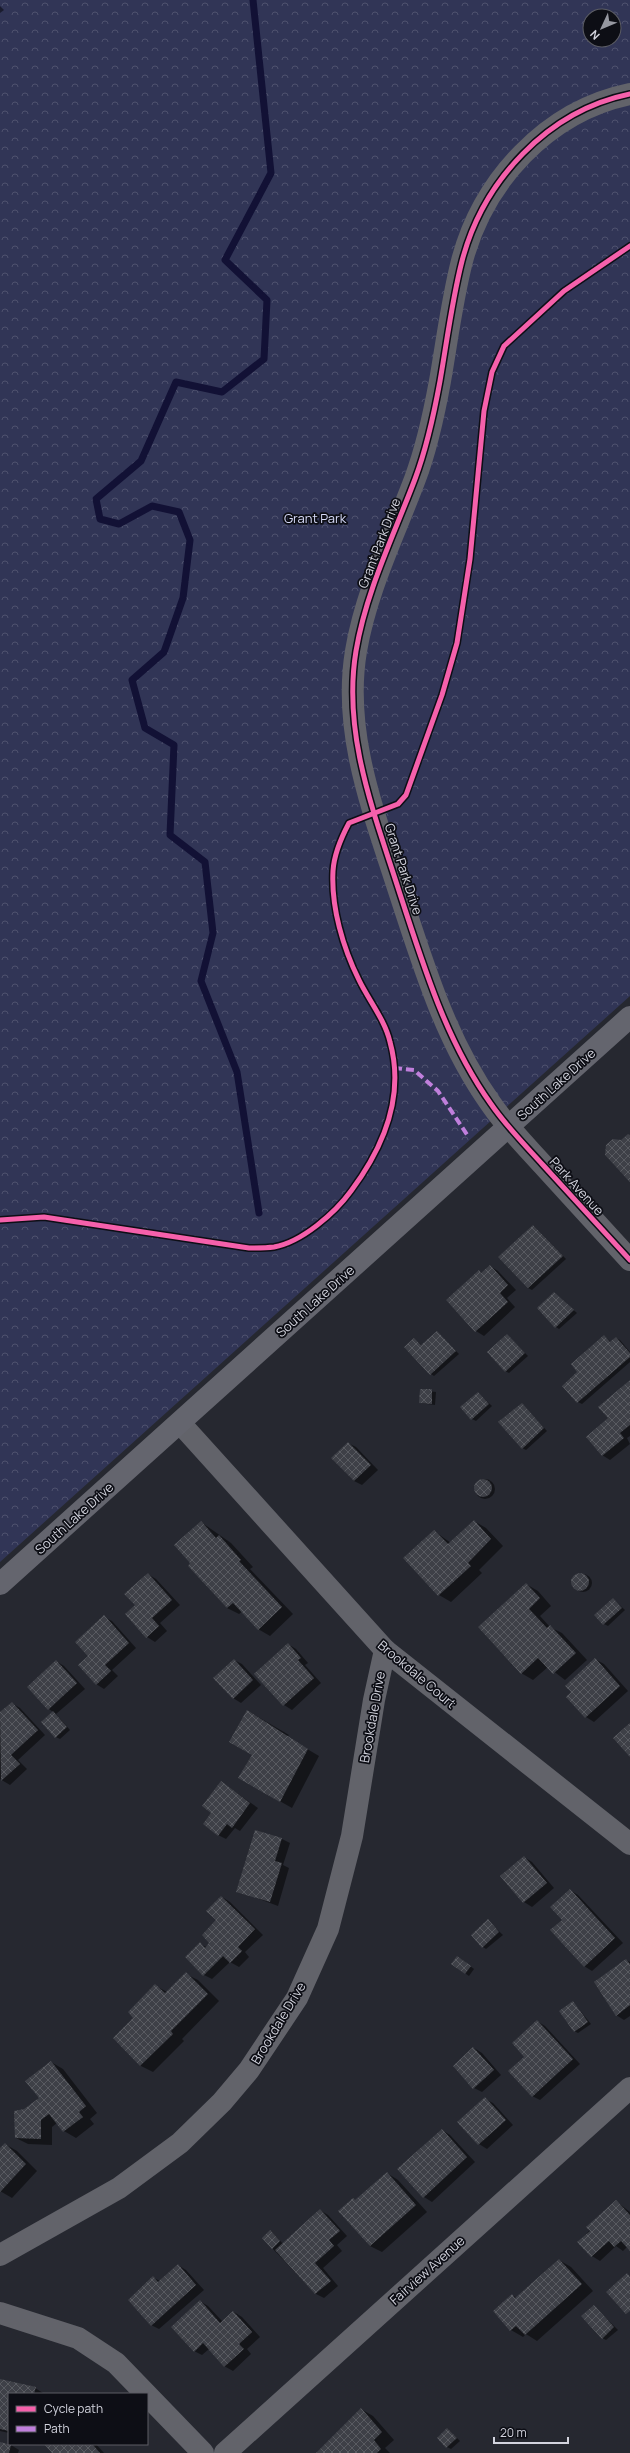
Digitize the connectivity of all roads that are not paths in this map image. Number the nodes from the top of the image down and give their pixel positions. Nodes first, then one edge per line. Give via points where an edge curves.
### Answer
1 (630, 94) edge
2 (630, 1017) edge
3 (508, 1127) junction
4 (630, 1260) edge
5 (180, 1423) junction
6 (0, 1584) edge
7 (384, 1650) junction
8 (630, 1844) edge
9 (630, 2088) edge
10 (0, 2255) edge
11 (0, 2313) edge
12 (145, 2393) edge
13 (148, 2396) edge
14 (203, 2453) edge
15 (225, 2453) edge

1 - 3 street, Grant Park Drive via 588,108 556,125 531,144 510,167 474,227 462,261 434,412 417,474 372,591 356,651 353,705 359,763 374,812 428,981 465,1065
2 - 3 street, South Lake Drive
3 - 4 street, Park Avenue
3 - 5 street, South Lake Drive
5 - 6 street, South Lake Drive
5 - 7 street, Brookdale Court
7 - 8 street, Brookdale Court
7 - 10 street, Brookdale Drive via 352,1836 328,1928 297,1998 249,2070 222,2102 180,2143 119,2188
9 - 15 street, Fairview Avenue
11 - 12 street via 78,2338 116,2363
13 - 14 street

